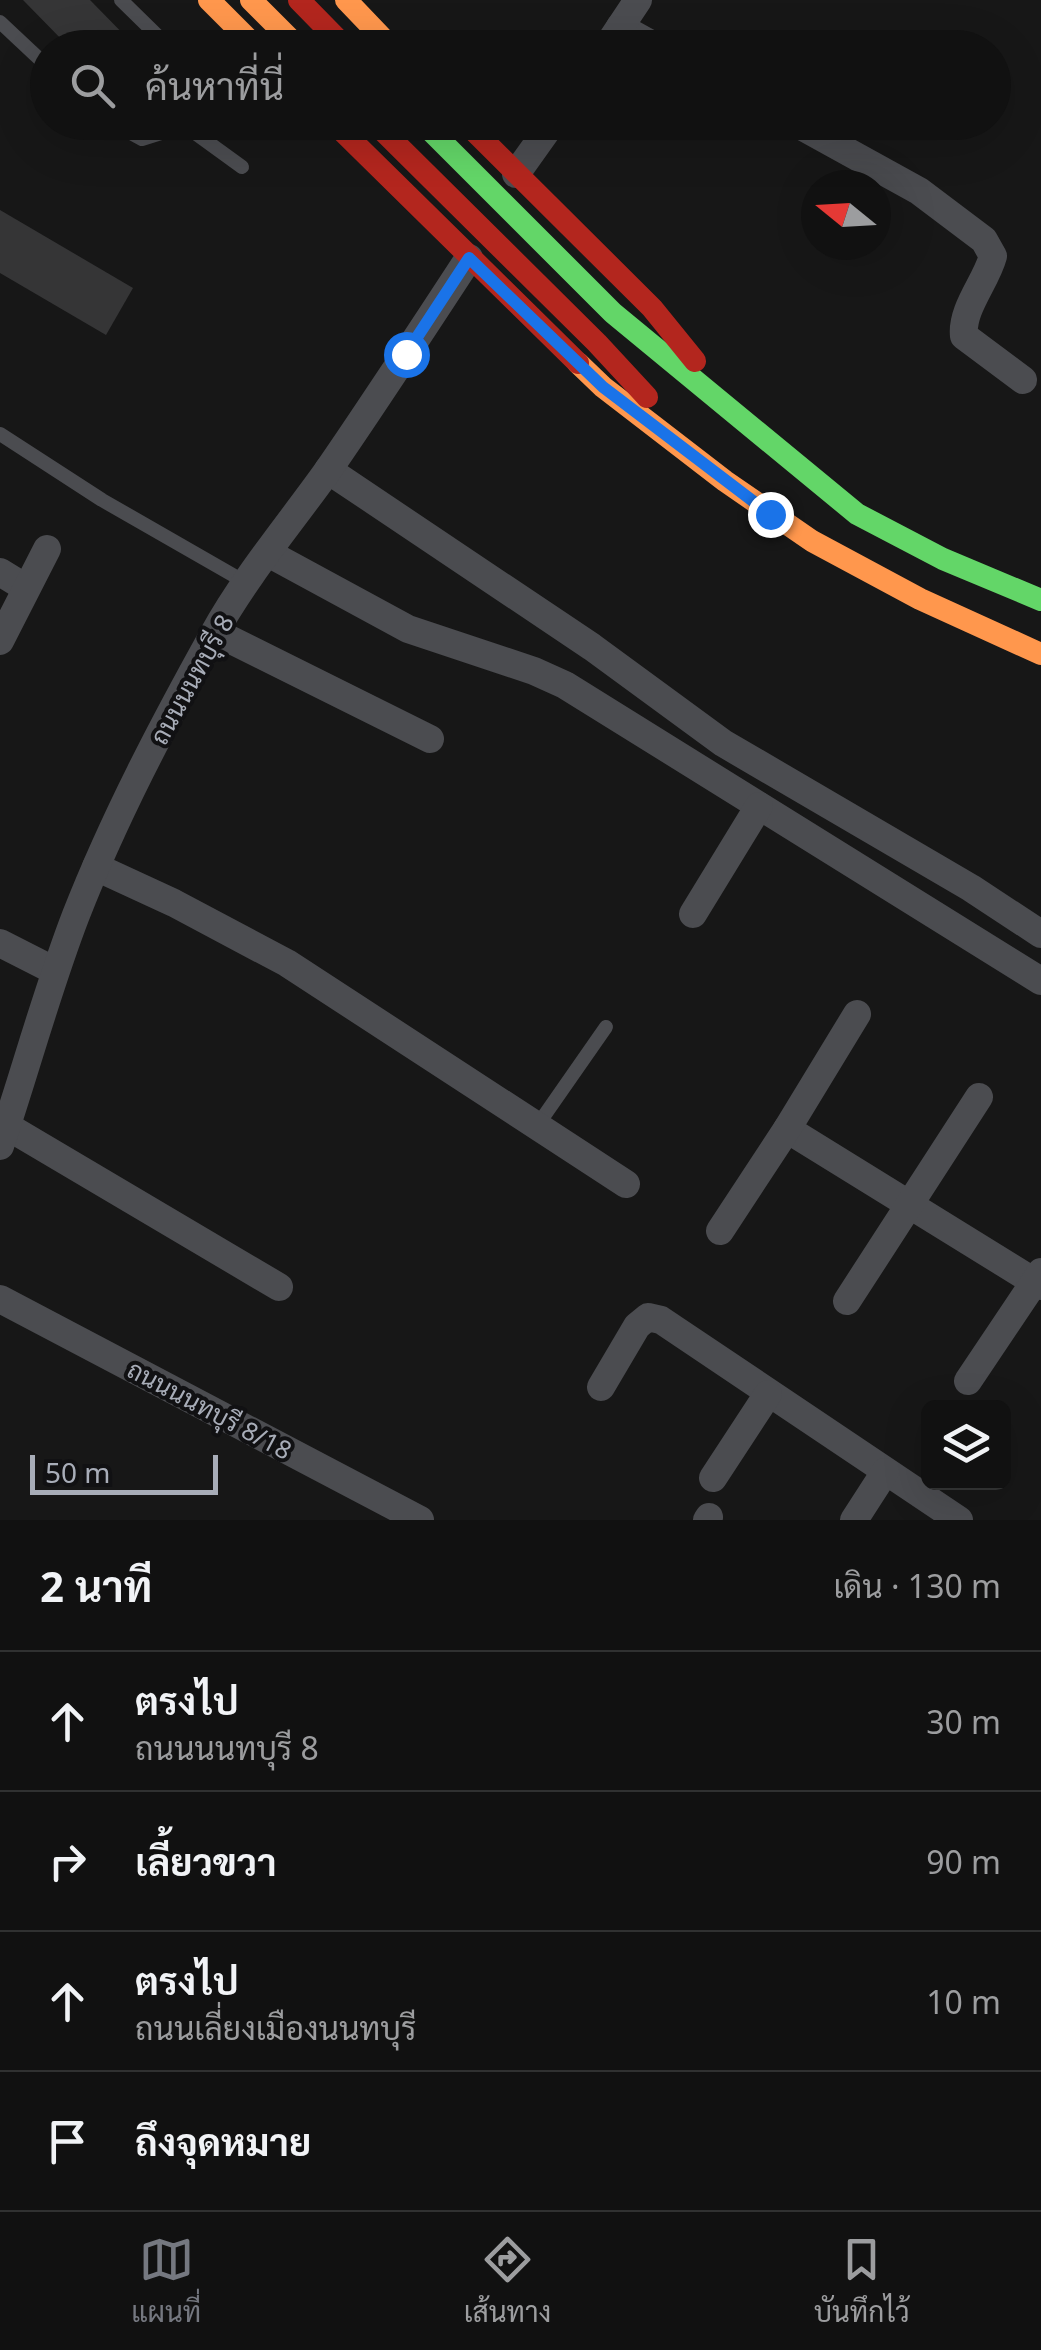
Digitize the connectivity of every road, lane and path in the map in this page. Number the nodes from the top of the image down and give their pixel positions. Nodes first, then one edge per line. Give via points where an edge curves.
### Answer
1 (122, 0) edge
2 (209, 0) edge
3 (251, 0) edge
4 (299, 0) edge
5 (346, 0) edge
6 (638, 0) edge
7 (0, 22) edge
8 (152, 30) edge
9 (239, 30) edge
10 (281, 30) edge
11 (328, 30) edge
12 (375, 30) edge
13 (618, 30) edge
14 (30, 50) edge
15 (203, 140) edge
16 (350, 140) edge
17 (392, 140) edge
18 (440, 140) edge
19 (483, 140) edge
20 (540, 140) edge
21 (827, 140) edge
22 (242, 167) dead end
23 (516, 174) junction
24 (469, 258) junction
25 (1024, 380) dead end
26 (747, 425) junction
27 (0, 434) edge
28 (328, 470) junction
29 (725, 480) junction
30 (47, 550) dead end
31 (268, 553) junction
32 (0, 572) edge
33 (245, 582) junction
34 (26, 588) junction
35 (1041, 600) edge
36 (214, 632) junction
37 (0, 641) edge
38 (1041, 654) edge
39 (430, 739) dead end
40 (759, 806) junction
41 (96, 867) junction
42 (693, 914) dead end
43 (1041, 934) edge
44 (0, 943) edge
45 (56, 971) junction
46 (1041, 981) edge
47 (857, 1014) dead end
48 (606, 1027) dead end
49 (979, 1097) dead end
50 (537, 1126) junction
51 (787, 1129) junction
52 (2, 1131) edge
53 (626, 1184) dead end
54 (908, 1204) junction
55 (720, 1231) dead end
56 (1039, 1280) edge
57 (279, 1287) dead end
58 (0, 1299) edge
59 (847, 1301) dead end
60 (968, 1381) dead end
61 (601, 1387) dead end
62 (768, 1394) junction
63 (885, 1472) junction
64 (714, 1478) dead end
65 (420, 1520) edge
66 (854, 1520) edge
67 (959, 1520) edge

1 - 8 lane
2 - 9 main road
3 - 10 main road
4 - 11 main road
5 - 12 main road
6 - 13 street
7 - 14 lane
15 - 22 lane
16 - 24 main road
17 - 29 main road
18 - 26 main road via 613,313
19 - 23 main road
20 - 23 street
21 - 25 street via 920,191 984,240 993,256 963,323 964,336
23 - 26 main road via 652,308
24 - 28 street, ถนนนนทบุรี 8
24 - 29 main road via 603,387
26 - 35 main road via 857,514
27 - 33 lane
28 - 31 street, ถนนนนทบุรี 8
28 - 43 street via 723,743
29 - 38 main road via 812,541
30 - 34 street
31 - 33 street, ถนนนนทบุรี 8
31 - 40 street via 408,629 565,685
32 - 34 street
33 - 36 street, ถนนนนทบุรี 8
34 - 37 street
36 - 39 street
36 - 41 street, ถนนนนทบุรี 8
40 - 42 street
40 - 46 street
41 - 45 street, ถนนนนทบุรี 8
41 - 50 street via 287,964
44 - 45 street
45 - 52 street, ถนนนนทบุรี 8
47 - 51 street
48 - 50 lane
49 - 54 street
50 - 53 street
51 - 54 street
51 - 55 street
52 - 57 street
54 - 56 street
54 - 59 street
56 - 60 street
58 - 65 street, ถนนนนทบุรี 8/18
61 - 62 street via 648,1317
62 - 63 street
62 - 64 street
63 - 66 street
63 - 67 street

